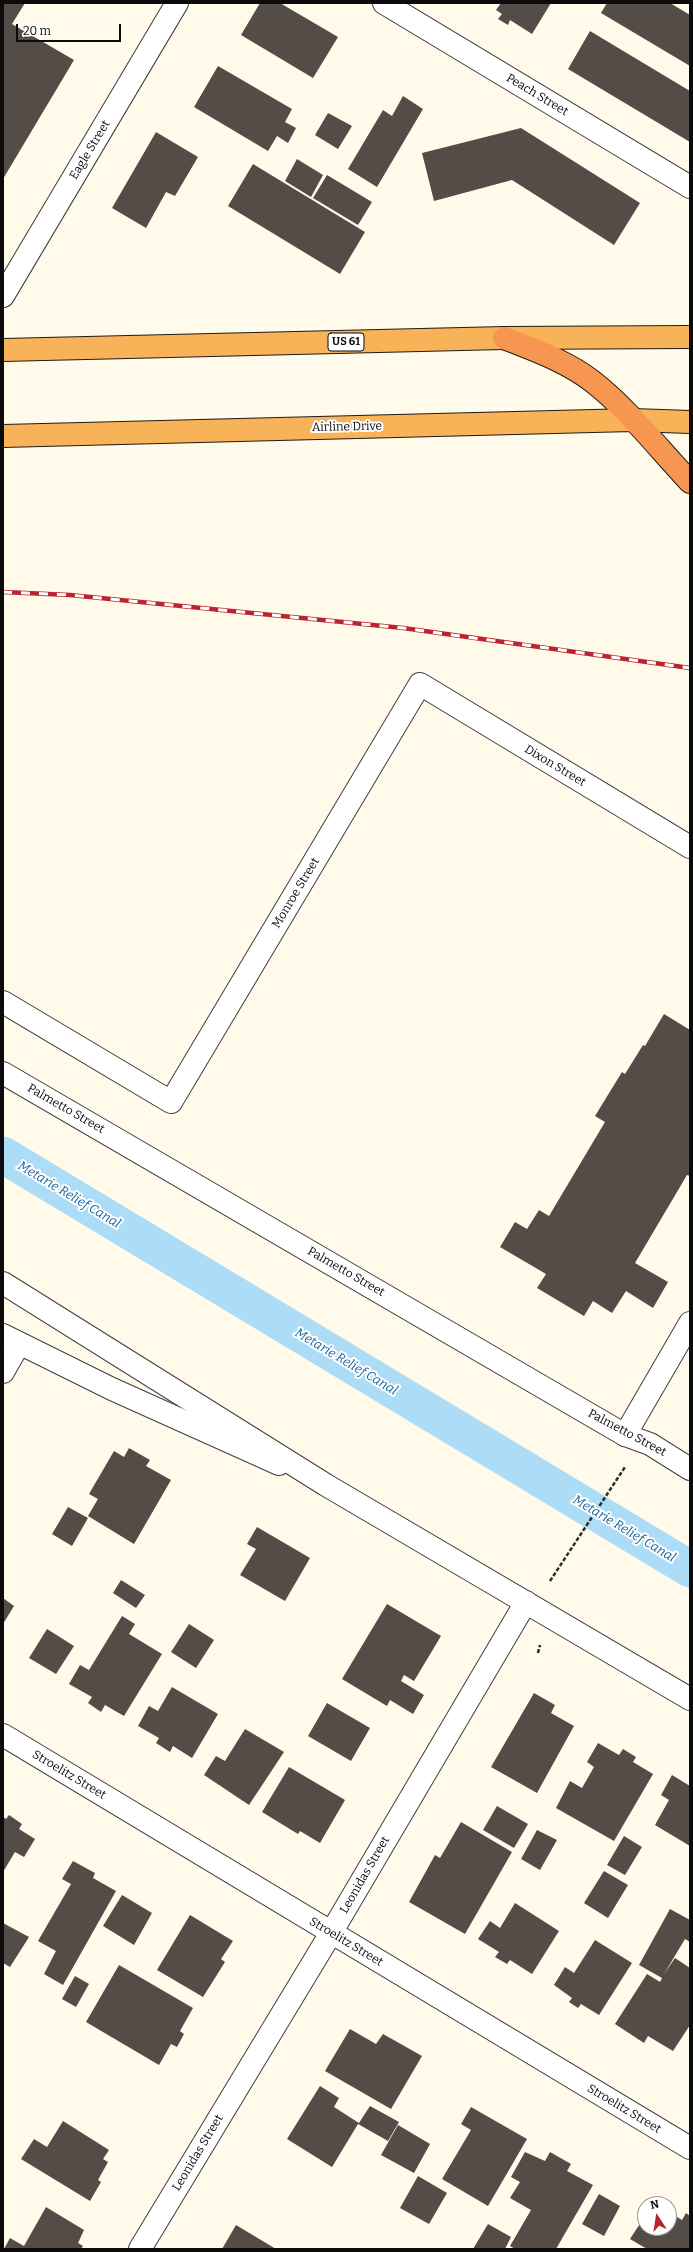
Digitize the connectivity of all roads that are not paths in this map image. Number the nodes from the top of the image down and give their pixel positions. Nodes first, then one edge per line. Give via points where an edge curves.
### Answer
1 (177, 3) edge
2 (384, 3) edge
3 (690, 187) edge
4 (3, 296) edge
5 (690, 337) edge
6 (504, 338) junction
7 (3, 350) edge
8 (632, 420) junction
9 (690, 422) edge
10 (3, 436) edge
11 (690, 482) edge
12 (420, 684) joint
13 (690, 847) edge
14 (3, 1002) edge
15 (3, 1073) edge
16 (3, 1283) edge
17 (690, 1322) edge
18 (11, 1340) edge
19 (3, 1372) edge
20 (625, 1435) junction
21 (690, 1469) edge
22 (326, 1485) junction
23 (526, 1602) junction
24 (690, 1699) edge
25 (3, 1735) edge
26 (331, 1933) junction
27 (690, 2148) edge
28 (140, 2249) edge

1 - 4 street, Eagle Street
2 - 3 street, Peach Street
5 - 6 highway, US 61
6 - 7 highway, US 61
6 - 8 highway via 557,360 591,380
8 - 9 highway, Airline Drive
8 - 10 highway, Airline Drive
8 - 11 highway
12 - 13 street, Dixon Street
12 - 14 street, Monroe Street via 171,1102
15 - 20 street, Palmetto Street
16 - 22 street
17 - 20 street
18 - 19 street
18 - 22 street via 112,1389
20 - 21 street, Palmetto Street via 650,1444
22 - 23 street
23 - 24 street
23 - 26 street, Leonidas Street
25 - 26 street, Stroelitz Street
26 - 27 street, Stroelitz Street
26 - 28 street, Leonidas Street

